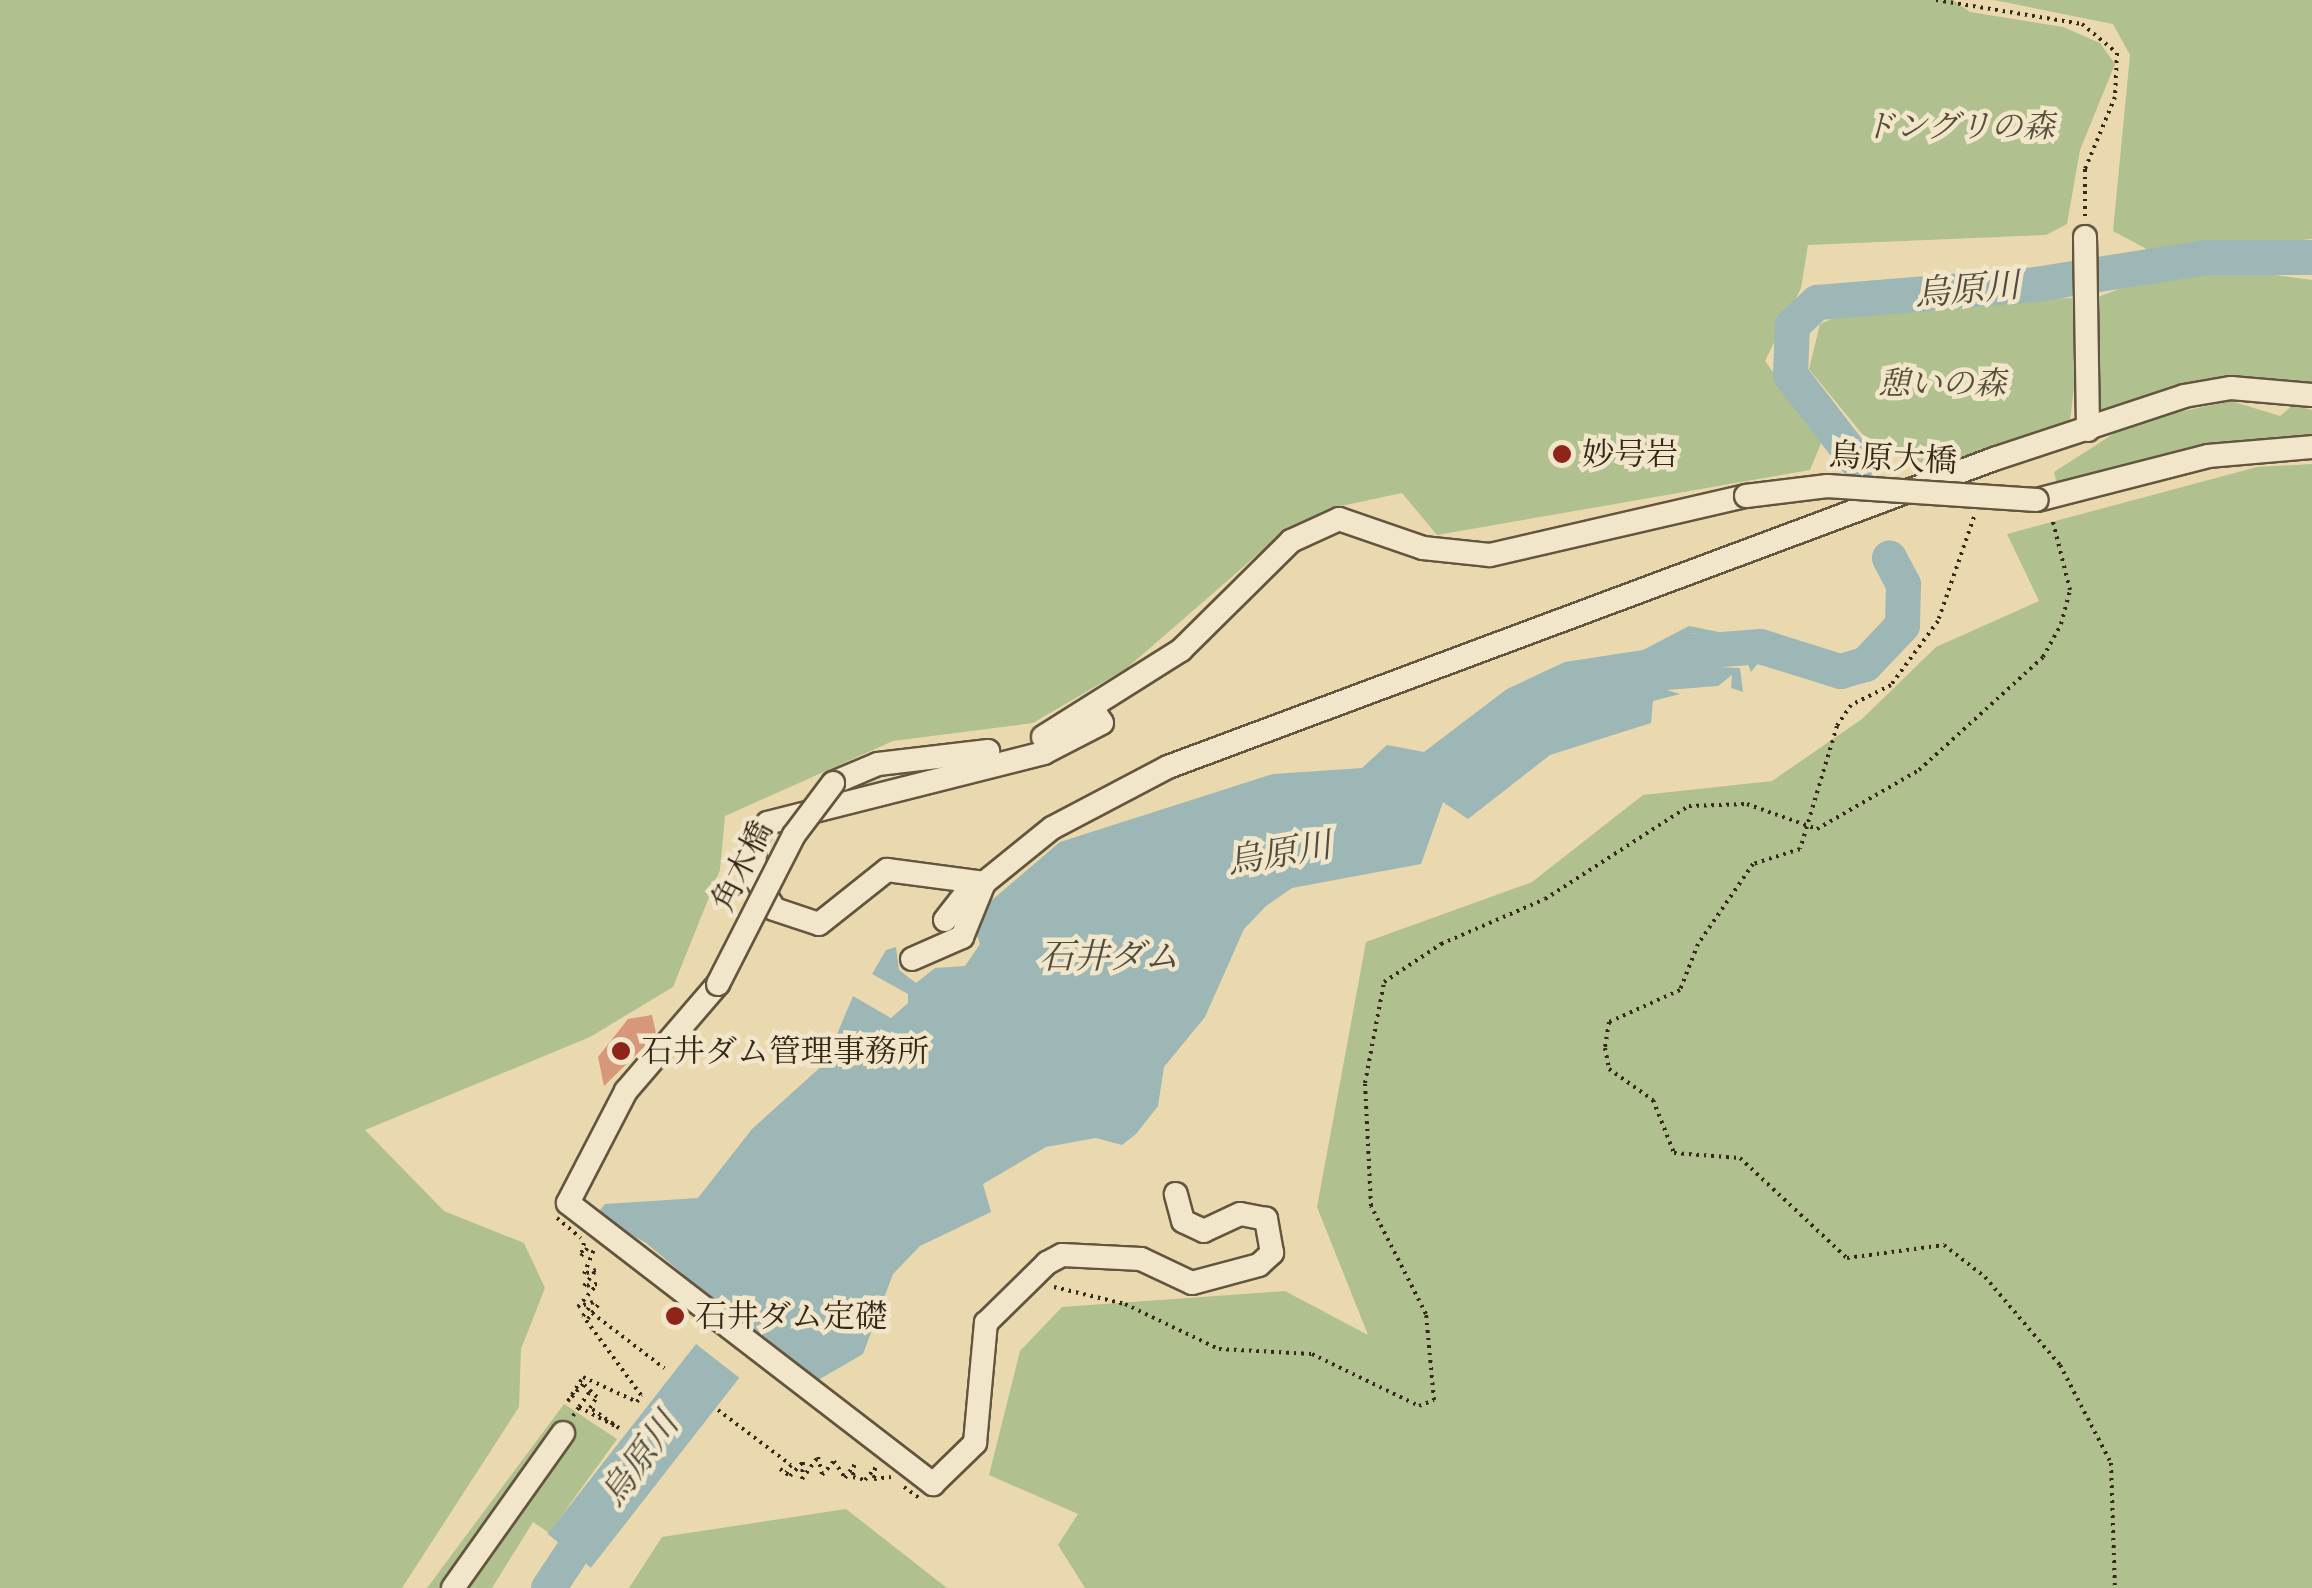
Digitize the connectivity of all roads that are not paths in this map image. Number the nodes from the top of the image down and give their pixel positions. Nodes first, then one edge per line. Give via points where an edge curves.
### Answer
1 (2085, 237) road end
2 (2312, 396) edge
3 (2088, 430) junction
4 (2312, 447) edge
5 (1094, 710) junction
6 (978, 882) junction
7 (945, 920) dead end
8 (912, 959) dead end
9 (1176, 1194) dead end
10 (563, 1433) road end
11 (454, 1588) edge

1 - 3 street
2 - 3 street via 2231,388
3 - 6 street via 1168,767 1052,828
4 - 5 street, 烏原大橋, bridge via 2208,456 2043,499 1827,486 1746,496 1520,550 1462,555 1361,520 1316,527 1181,650
5 - 6 street via 1102,723 1044,752 931,778 884,797 788,813 754,840 755,877 774,908 808,923 834,918 873,878 903,867
5 - 9 street, 角木橋, bridge via 1037,740 858,771 833,783 794,834 718,984 626,1091 568,1203 933,1484 975,1443 986,1323 1046,1264 1062,1255 1141,1258 1192,1282 1260,1265 1272,1253 1266,1219 1240,1214 1204,1231 1183,1221
6 - 7 street
6 - 8 street via 962,936
10 - 11 street

